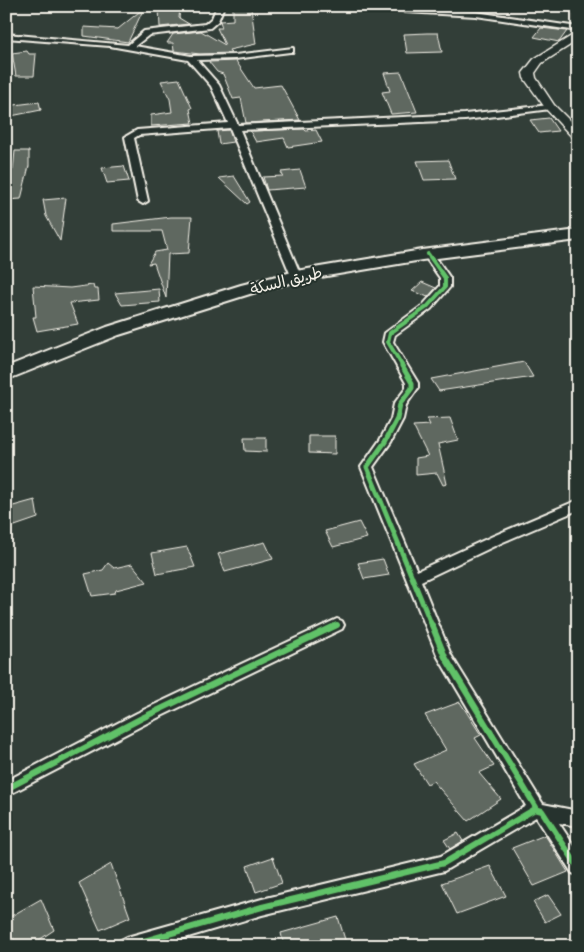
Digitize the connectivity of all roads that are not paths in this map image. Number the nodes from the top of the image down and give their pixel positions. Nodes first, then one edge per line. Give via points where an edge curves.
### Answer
1 (221, 6) edge
2 (395, 6) edge
3 (578, 29) edge
4 (578, 35) edge
5 (6, 36) edge
6 (130, 47) junction
7 (290, 50) dead end
8 (191, 58) junction
9 (550, 107) junction
10 (234, 126) junction
11 (578, 136) edge
12 (143, 201) dead end
13 (578, 235) edge
14 (428, 254) junction
15 (296, 276) junction
16 (6, 374) edge
17 (578, 505) edge
18 (413, 579) junction
19 (337, 624) dead end
20 (6, 789) edge
21 (540, 811) junction
22 (578, 820) edge
23 (578, 867) edge
24 (126, 946) edge

1 - 6 street via 208,26 148,33
2 - 3 street via 404,10 476,14
4 - 9 street via 538,61 529,73
5 - 6 street
6 - 8 street
7 - 8 street via 235,57
8 - 10 street via 215,85
9 - 10 street via 465,117
9 - 11 street
10 - 12 street via 129,137
10 - 15 street
13 - 14 main road, طريق السكة
14 - 15 main road, طريق السكة
14 - 18 street via 445,278 445,287 427,307 390,333 388,342 412,388 400,404 397,419 385,442 367,467
15 - 16 main road, طريق السكة via 113,331
17 - 18 street
18 - 21 street via 445,657
19 - 20 street via 142,718
21 - 22 street
21 - 23 street
21 - 24 street via 532,810 444,863 262,907

